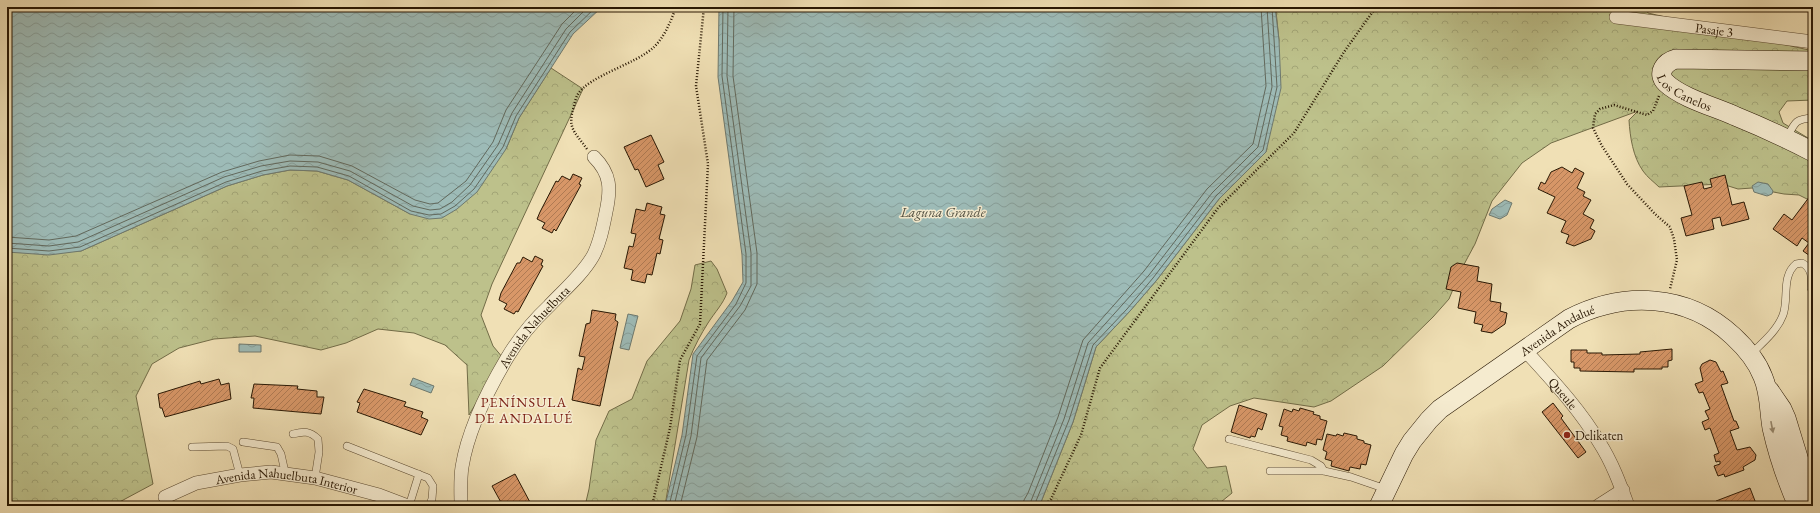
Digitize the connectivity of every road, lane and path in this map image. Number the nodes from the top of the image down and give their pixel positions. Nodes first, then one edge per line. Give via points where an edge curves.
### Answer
1 (676, 7) edge
2 (704, 7) edge
3 (1376, 7) edge
4 (1616, 17) dead end
5 (1813, 42) edge
6 (1813, 61) edge
7 (1664, 81) junction
8 (1813, 118) edge
9 (1786, 138) junction
10 (1813, 152) edge
11 (594, 157) joint
12 (1811, 288) dead end
13 (1667, 302) junction
14 (1524, 349) junction
15 (1750, 355) junction
16 (1768, 388) junction
17 (293, 434) dead end
18 (1229, 439) dead end
19 (243, 442) dead end
20 (348, 446) dead end
21 (192, 447) dead end
22 (1270, 471) dead end
23 (1324, 471) junction
24 (285, 472) junction
25 (419, 474) junction
26 (240, 475) junction
27 (315, 478) junction
28 (1809, 484) edge
29 (1386, 489) junction
30 (1623, 490) junction
31 (165, 498) dead end
32 (408, 506) edge
33 (429, 506) edge
34 (461, 506) edge
35 (652, 506) edge
36 (1044, 506) edge
37 (1379, 506) edge
38 (1598, 506) edge
39 (1628, 506) edge
40 (1798, 506) edge
41 (1813, 506) edge

1 - 11 path via 670,25 654,47 588,84 578,94 570,119 572,128
2 - 35 path via 696,86 708,164 700,324 680,360 670,428
3 - 36 path via 1344,52 1294,132 1218,208 1100,368 1081,435 1051,498
4 - 5 street, Pasaje 3
6 - 7 street, Los Canelos via 1671,60 1664,65
7 - 9 street, Los Canelos via 1672,88
7 - 13 path via 1653,111 1647,115 1614,105 1600,109 1595,114 1593,128 1627,184 1670,227 1678,260
8 - 9 lane via 1798,120
9 - 10 street, Los Canelos
11 - 34 street, Avenida Nahuelbuta via 608,178 609,199 603,230 593,256 575,280 528,327 492,386 465,454
12 - 15 lane via 1811,275 1807,267 1802,263 1796,264 1789,273 1786,306 1781,321
13 - 14 street, Avenida Andalué via 1637,300 1591,308 1569,319
13 - 15 street, Avenida Andalué via 1692,310 1715,322 1728,331
14 - 29 street, Avenida Andalué via 1440,409 1429,420 1412,441
14 - 30 street, Queule via 1590,426
15 - 16 street, Avenida Andalué
16 - 28 street, Avenida Andalué via 1786,418
16 -> 40 street, Avenida Andalué via 1775,440
17 - 27 lane via 312,433 318,440
18 - 23 lane via 1311,460
19 - 24 lane via 277,447
20 - 25 lane
21 - 26 lane via 227,446 233,449
22 - 23 lane
23 - 29 lane
24 - 26 street, Avenida Nahuelbuta Interior
24 - 27 street, Avenida Nahuelbuta Interior
25 - 32 lane
25 - 33 lane via 428,478 433,486
26 - 31 street, Avenida Nahuelbuta Interior via 196,483
27 - 32 street, Avenida Nahuelbuta Interior via 367,491
28 - 41 street, Avenida Andalué
29 - 37 street, Avenida Andalué
30 - 38 street
30 - 39 street, Queule

